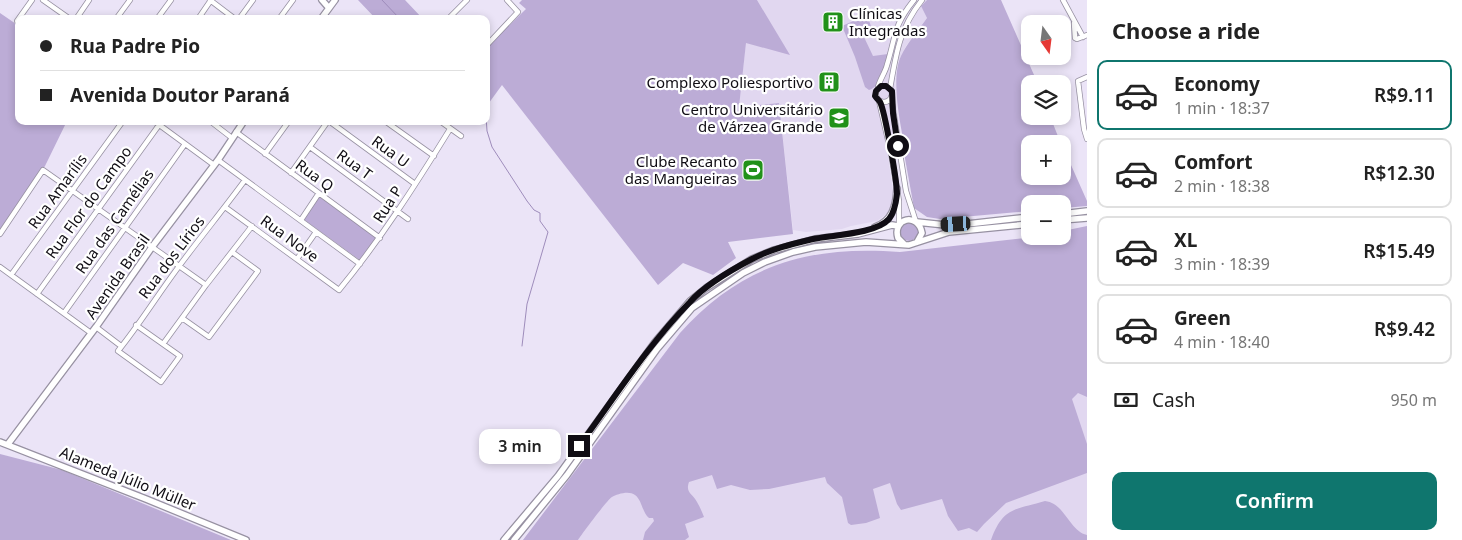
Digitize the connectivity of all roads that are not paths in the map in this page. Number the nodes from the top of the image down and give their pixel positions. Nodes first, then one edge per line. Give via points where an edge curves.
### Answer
1 (32, 0) edge
2 (90, 0) edge
3 (130, 0) edge
4 (171, 0) edge
5 (211, 0) edge
6 (253, 0) edge
7 (293, 0) edge
8 (322, 0) edge
9 (334, 0) edge
10 (467, 0) edge
11 (507, 0) edge
12 (914, 0) edge
13 (922, 0) edge
14 (1064, 0) edge
15 (46, 1) edge
16 (329, 8) junction
17 (22, 15) edge
18 (65, 15) edge
19 (79, 15) edge
20 (119, 15) edge
21 (160, 15) edge
22 (201, 15) edge
23 (230, 15) edge
24 (242, 15) edge
25 (282, 15) edge
26 (324, 15) edge
27 (452, 15) edge
28 (1085, 36) edge
29 (490, 42) edge
30 (1087, 77) edge
31 (878, 87) junction
32 (890, 89) junction
33 (892, 97) junction
34 (880, 101) junction
35 (1085, 122) edge
36 (120, 125) edge
37 (159, 125) joint
38 (217, 125) edge
39 (241, 125) edge
40 (286, 125) edge
41 (326, 125) edge
42 (334, 125) edge
43 (391, 125) edge
44 (445, 125) edge
45 (1085, 128) edge
46 (450, 129) junction
47 (234, 135) junction
48 (461, 136) dead end
49 (1087, 139) edge
50 (185, 144) junction
51 (310, 147) junction
52 (265, 154) junction
53 (434, 156) junction
54 (216, 162) junction
55 (292, 173) junction
56 (245, 180) junction
57 (415, 184) junction
58 (897, 190) junction
59 (72, 191) junction
60 (320, 194) junction
61 (225, 207) junction
62 (98, 209) junction
63 (398, 211) junction
64 (1087, 211) edge
65 (1071, 213) edge
66 (1021, 218) edge
67 (1087, 218) edge
68 (408, 219) dead end
69 (1071, 219) edge
70 (300, 220) junction
71 (916, 222) junction
72 (899, 225) junction
73 (1021, 225) edge
74 (252, 226) junction
75 (125, 229) junction
76 (316, 232) junction
77 (0, 234) edge
78 (842, 236) junction
79 (380, 238) junction
80 (916, 243) junction
81 (904, 244) junction
82 (152, 247) junction
83 (232, 252) junction
84 (297, 259) junction
85 (360, 264) junction
86 (179, 266) junction
87 (0, 267) edge
88 (11, 275) junction
89 (206, 285) junction
90 (339, 290) joint
91 (37, 294) junction
92 (64, 314) junction
93 (182, 318) junction
94 (136, 325) junction
95 (96, 327) junction
96 (91, 333) junction
97 (163, 344) junction
98 (120, 348) junction
99 (0, 442) edge
100 (8, 444) junction
101 (246, 540) edge
102 (504, 540) edge
103 (514, 540) edge

1 - 17 street
2 - 19 street
3 - 20 street
4 - 21 street
5 - 22 street
5 - 23 street
6 - 24 street
7 - 25 street
8 - 16 main road
9 - 16 main road
10 - 27 street
11 - 29 street via 518,12
12 - 31 street via 896,26 887,66
13 - 32 street via 908,21 897,48
14 - 28 street
15 - 18 street
16 - 26 main road
30 - 35 street via 1078,81
31 - 32 street via 883,85
31 - 34 street via 875,96
32 - 33 street
33 - 34 street via 886,102
33 - 71 street via 906,190
34 - 58 street
35 - 45 street
36 - 59 street, Rua Amarílis
37 - 50 street
37 - 62 street, Rua Flor do Campo
38 - 47 street, Rua Q
39 - 47 main road, Avenida Brasil
40 - 52 street
41 - 51 street
42 - 57 street, Rua U
43 - 53 street
44 - 46 street
45 - 49 street
46 - 48 street
46 - 53 street, Rua P
47 - 52 street, Rua Q
47 - 54 main road, Avenida Brasil
50 - 54 street
50 - 75 street, Rua das Camélias
51 - 55 street
51 - 63 street, Rua T
52 - 55 street, Rua Q
53 - 57 street, Rua P
54 - 56 street
54 - 82 main road, Avenida Brasil
55 - 60 street, Rua Q
56 - 61 street, Rua dos Lírios
56 - 70 street
57 - 63 street, Rua P
58 - 72 street
58 - 78 main road via 889,219 881,225
59 - 62 street
59 - 77 street via 43,170
59 - 88 street, Rua Amarílis
60 - 70 street
60 - 79 street, Rua Q
61 - 74 street, Rua Nove
61 - 86 street, Rua dos Lírios
62 - 75 street
62 - 91 street, Rua Flor do Campo
63 - 68 street, Rua T
63 - 79 street, Rua P
64 - 65 main road
66 - 71 main road via 945,225
67 - 69 main road
70 - 76 street
71 - 72 main road via 909,220
71 - 80 main road via 922,232
72 - 78 main road
72 - 81 main road via 898,238
73 - 80 main road via 949,232
74 - 83 street
74 - 84 street, Rua Nove
75 - 82 street
75 - 92 street, Rua das Camélias
76 - 84 street
76 - 85 street
78 - 102 main road via 796,243 752,259 690,301 655,342 558,476
79 - 85 street, Rua P
80 - 81 main road
81 - 103 main road via 866,242 793,252 743,273 705,298 692,308 657,349 567,475
82 - 86 street
82 - 95 main road, Avenida Brasil
83 - 89 street
83 - 93 street via 258,271 209,337
84 - 90 street, Rua Nove
85 - 90 street, Rua P
86 - 89 street
86 - 94 street, Rua dos Lírios
87 - 88 street
88 - 91 street
89 - 93 street
91 - 92 street
92 - 96 street
93 - 97 street
94 - 97 street
94 - 98 street, Rua dos Lírios
95 - 96 main road, Avenida Brasil
95 - 98 street
96 - 100 main road, Avenida Brasil
97 - 98 street via 180,356 161,382
99 - 100 main road, Alameda Júlio Müller
100 - 101 main road, Alameda Júlio Müller

